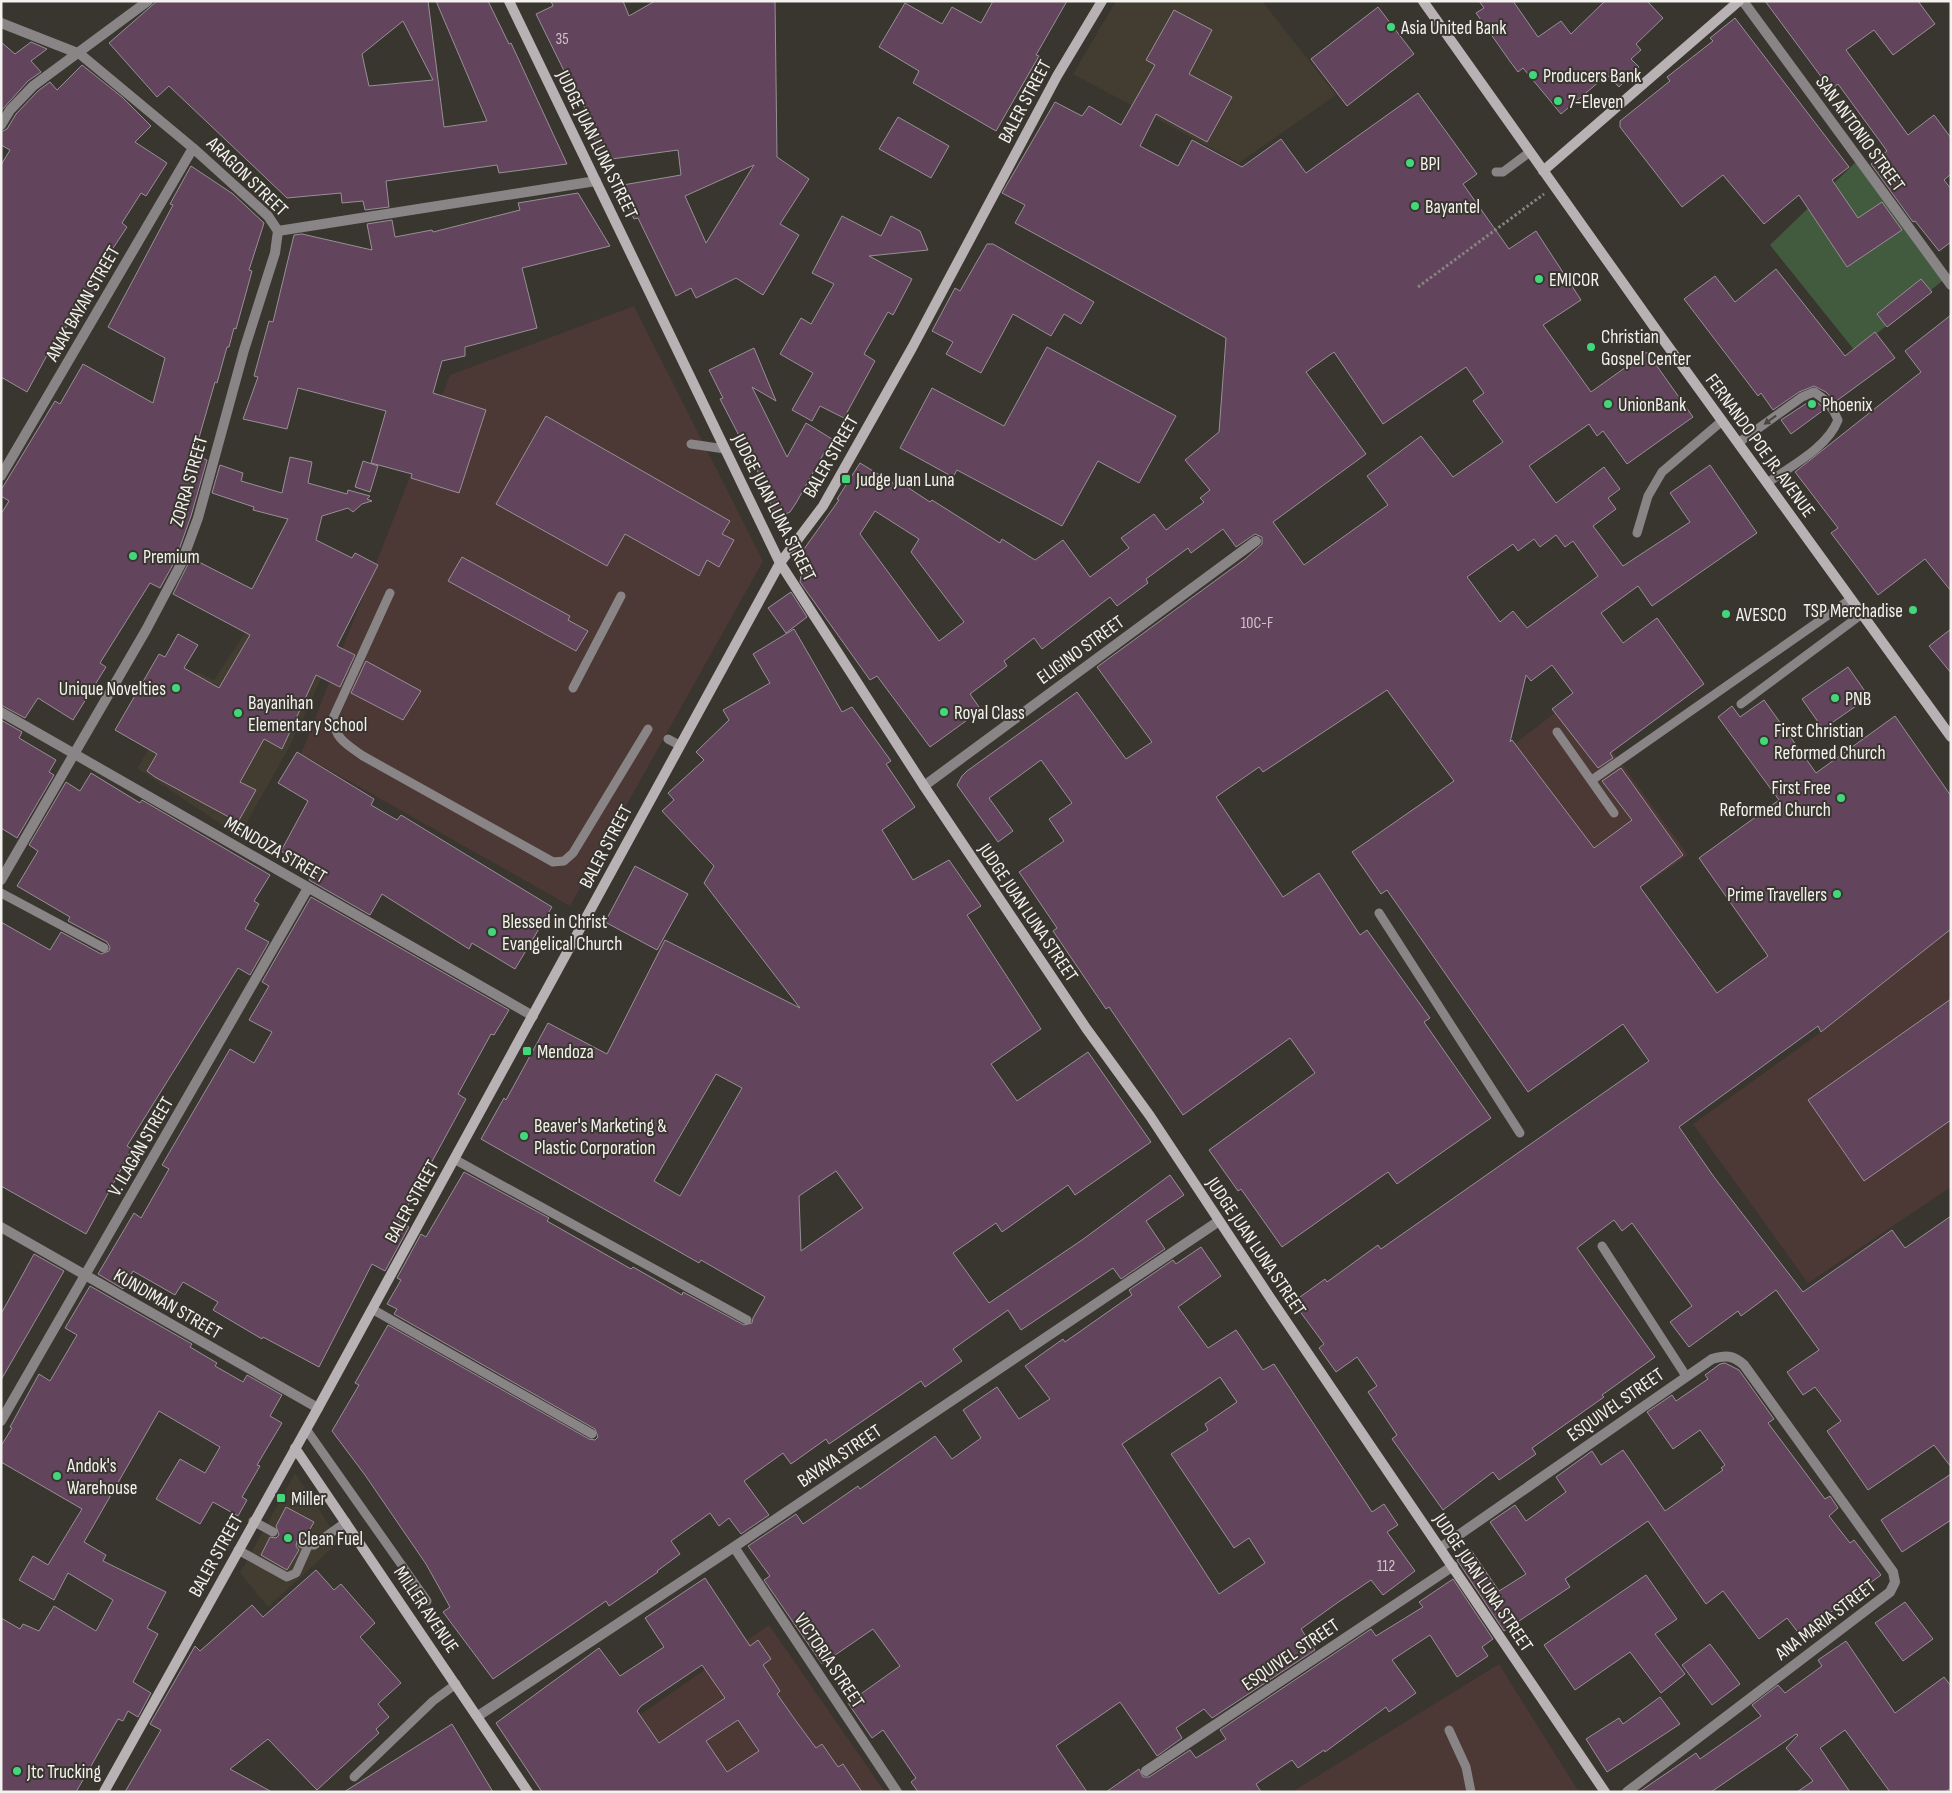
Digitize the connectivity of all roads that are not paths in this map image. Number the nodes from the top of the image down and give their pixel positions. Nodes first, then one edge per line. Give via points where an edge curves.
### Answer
1 (148, 1) edge
2 (509, 1) edge
3 (1102, 1) edge
4 (1423, 1) edge
5 (1739, 1) edge
6 (1743, 1) edge
7 (1, 23) edge
8 (80, 54) junction
9 (1, 125) edge
10 (194, 148) junction
11 (1530, 152) junction
12 (1543, 171) junction
13 (1496, 172) dead end
14 (596, 181) junction
15 (278, 232) junction
16 (1951, 285) edge
17 (1722, 421) junction
18 (1738, 443) junction
19 (691, 444) dead end
20 (725, 449) junction
21 (1, 476) edge
22 (1767, 483) junction
23 (1637, 532) dead end
24 (1256, 541) dead end
25 (780, 564) junction
26 (390, 593) dead end
27 (621, 596) dead end
28 (1851, 599) junction
29 (1862, 614) junction
30 (573, 688) dead end
31 (1741, 704) dead end
32 (1, 712) edge
33 (648, 729) dead end
34 (1557, 732) dead end
35 (1951, 737) edge
36 (668, 739) dead end
37 (679, 745) junction
38 (74, 754) junction
39 (1592, 780) junction
40 (924, 786) junction
41 (1614, 814) dead end
42 (1, 880) edge
43 (308, 888) junction
44 (1, 893) edge
45 (1379, 912) dead end
46 (104, 948) dead end
47 (533, 1016) junction
48 (1520, 1133) dead end
49 (454, 1160) junction
50 (1219, 1221) junction
51 (1, 1227) edge
52 (1602, 1246) dead end
53 (85, 1275) junction
54 (372, 1309) junction
55 (747, 1320) dead end
56 (1712, 1359) joint
57 (1686, 1376) junction
58 (318, 1408) junction
59 (1, 1421) edge
60 (306, 1428) junction
61 (592, 1434) dead end
62 (295, 1448) junction
63 (253, 1522) junction
64 (346, 1522) junction
65 (273, 1532) dead end
66 (734, 1547) junction
67 (1440, 1548) junction
68 (238, 1550) junction
69 (1453, 1566) junction
70 (427, 1602) dead end
71 (456, 1684) junction
72 (478, 1716) junction
73 (1449, 1730) dead end
74 (1146, 1771) dead end
75 (354, 1777) dead end
76 (104, 1792) edge
77 (528, 1792) edge
78 (897, 1792) edge
79 (1471, 1792) edge
80 (1605, 1792) edge
81 (1627, 1792) edge

1 - 8 street
2 - 14 street, JUDGE JUAN LUNA STREET
3 - 25 street, BALER STREET via 1057,76 917,340 823,506
4 - 11 street, FERNANDO POE JR. AVENUE
5 - 12 street
6 - 16 street, SAN ANTONIO STREET
7 - 8 street, ARAGON STREET
8 - 9 street via 33,86 10,110
8 - 10 street, ARAGON STREET
10 - 15 street, ARAGON STREET via 268,216
10 - 21 street, ANAK BAYAN STREET
11 - 12 street, FERNANDO POE JR. AVENUE
11 - 13 lane via 1503,172
12 - 17 street, FERNANDO POE JR. AVENUE
14 - 15 street, ARAGON STREET
14 - 20 street, JUDGE JUAN LUNA STREET
15 - 38 street, ZORRA STREET via 275,253 244,350 198,518 181,564
17 - 18 street, FERNANDO POE JR. AVENUE
17 - 23 lane via 1662,472 1648,496
18 - 22 street, FERNANDO POE JR. AVENUE
22 -> 18 lane via 1824,442 1838,420 1834,409 1814,392 1802,397
19 - 20 lane
20 - 25 street, JUDGE JUAN LUNA STREET
22 - 28 street, FERNANDO POE JR. AVENUE
24 - 40 street, ELIGINO STREET
25 - 37 street, BALER STREET
25 - 40 street, JUDGE JUAN LUNA STREET
26 - 33 lane via 333,718 334,732 363,756 553,862 564,861 573,853
27 - 30 lane
28 - 29 street, FERNANDO POE JR. AVENUE
28 - 39 lane
29 - 31 lane
29 - 35 street, FERNANDO POE JR. AVENUE
32 - 38 street, MENDOZA STREET
34 - 39 lane
36 - 37 lane
37 - 47 street, BALER STREET
38 - 42 street, ZORRA STREET
38 - 43 street, MENDOZA STREET
39 - 41 lane
40 - 50 street, JUDGE JUAN LUNA STREET
43 - 47 street, MENDOZA STREET
43 - 53 street, V. ILAGAN STREET
44 - 46 lane
45 - 48 lane
47 - 49 street, BALER STREET
49 - 54 street, BALER STREET
49 - 55 lane
50 - 66 street, BAYAYA STREET
50 - 67 street, JUDGE JUAN LUNA STREET
51 - 53 street, KUNDIMAN STREET
52 - 57 lane
53 - 58 street, KUNDIMAN STREET
53 - 59 street, V. ILAGAN STREET
54 - 58 street, BALER STREET
54 - 61 lane
56 - 57 street, ESQUIVEL STREET
56 - 81 street, ANA MARIA STREET via 1724,1355 1736,1357 1744,1365 1893,1572 1895,1582 1890,1592
57 - 67 street, ESQUIVEL STREET
58 - 60 street, BALER STREET
60 - 62 street, BALER STREET
60 - 70 lane
62 - 63 street, BALER STREET
62 - 64 street, MILLER AVENUE
63 - 65 lane
63 - 68 street, BALER STREET
64 - 68 lane via 314,1545 305,1545 296,1573 287,1577
64 - 71 street, MILLER AVENUE
66 - 72 street, BAYAYA STREET
66 - 78 street, VICTORIA STREET
67 - 69 street, JUDGE JUAN LUNA STREET
68 - 76 street, BALER STREET
69 - 74 street, ESQUIVEL STREET
69 - 80 street, JUDGE JUAN LUNA STREET
71 - 72 street, MILLER AVENUE
71 - 75 lane via 433,1701
72 - 77 street, MILLER AVENUE
73 - 79 lane via 1466,1767

